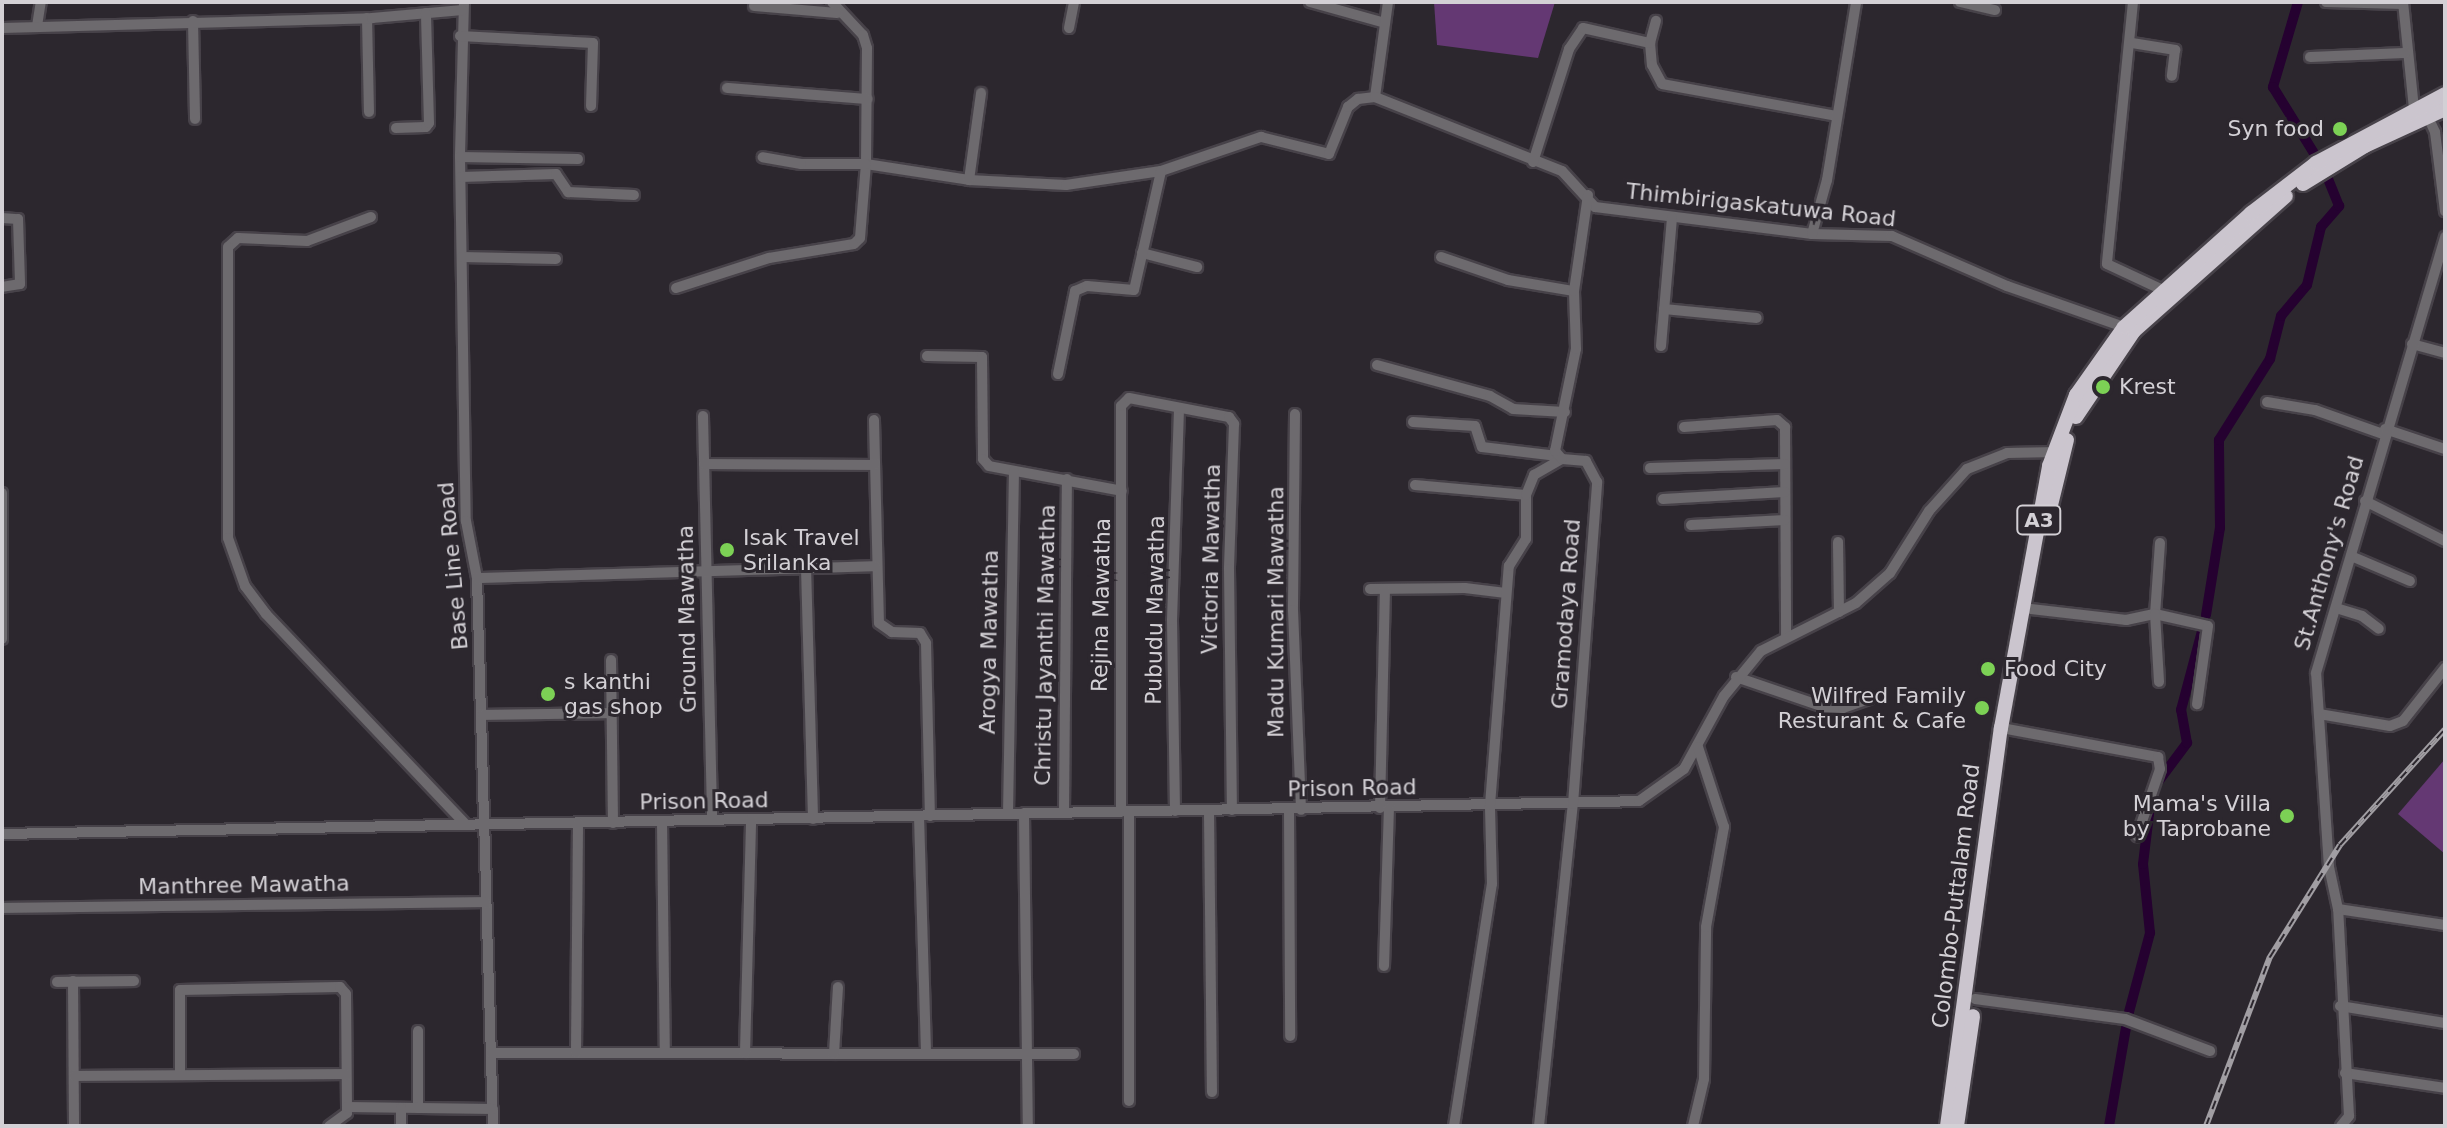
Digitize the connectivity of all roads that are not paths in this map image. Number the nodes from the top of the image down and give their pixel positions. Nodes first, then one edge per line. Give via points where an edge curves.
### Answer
1 (41, 2) edge
2 (832, 2) edge
3 (1074, 2) edge
4 (1310, 2) edge
5 (1388, 2) edge
6 (1856, 2) edge
7 (1960, 2) edge
8 (2133, 2) edge
9 (2326, 2) edge
10 (2403, 3) edge
11 (464, 6) edge
12 (754, 6) dead end
13 (1995, 10) dead end
14 (426, 13) junction
15 (838, 13) junction
16 (367, 18) junction
17 (193, 21) junction
18 (1656, 21) dead end
19 (1385, 23) junction
20 (37, 26) junction
21 (2, 28) edge
22 (1069, 28) dead end
23 (460, 36) junction
24 (1650, 43) junction
25 (2132, 43) junction
26 (2405, 53) junction
27 (2310, 57) dead end
28 (2172, 76) dead end
29 (727, 88) dead end
30 (981, 93) dead end
31 (2445, 94) edge
32 (1375, 97) junction
33 (868, 99) junction
34 (591, 106) dead end
35 (2414, 108) junction
36 (2445, 109) edge
37 (369, 112) dead end
38 (1836, 116) junction
39 (2428, 117) junction
40 (195, 119) dead end
41 (396, 128) dead end
42 (460, 157) junction
43 (763, 157) dead end
44 (578, 159) dead end
45 (1533, 162) junction
46 (866, 164) junction
47 (1161, 171) junction
48 (461, 177) junction
49 (969, 180) junction
50 (634, 195) dead end
51 (1588, 195) junction
52 (2445, 211) edge
53 (371, 217) dead end
54 (1672, 217) junction
55 (2, 218) edge
56 (1812, 234) junction
57 (2445, 237) edge
58 (1142, 253) junction
59 (462, 257) junction
60 (1441, 257) dead end
61 (556, 259) dead end
62 (1197, 267) dead end
63 (2, 287) edge
64 (676, 288) dead end
65 (1574, 291) junction
66 (2168, 293) junction
67 (1664, 309) junction
68 (1757, 318) dead end
69 (2129, 329) junction
70 (2412, 344) junction
71 (1661, 346) dead end
72 (2445, 353) edge
73 (927, 356) dead end
74 (1377, 365) dead end
75 (1058, 374) dead end
76 (1124, 400) joint
77 (2267, 402) dead end
78 (1179, 411) junction
79 (1565, 412) junction
80 (1295, 414) dead end
81 (703, 416) dead end
82 (874, 420) dead end
83 (1413, 422) dead end
84 (1684, 427) dead end
85 (2384, 432) junction
86 (2445, 449) edge
87 (2058, 452) junction
88 (1559, 458) junction
89 (704, 464) junction
90 (1785, 464) junction
91 (875, 465) junction
92 (1650, 468) dead end
93 (1014, 471) junction
94 (1067, 479) junction
95 (1415, 485) dead end
96 (1122, 491) junction
97 (1785, 492) junction
98 (2, 493) edge
99 (1526, 495) junction
100 (1663, 499) dead end
101 (2365, 501) junction
102 (1785, 520) junction
103 (1691, 525) dead end
104 (2445, 541) edge
105 (1838, 542) dead end
106 (2160, 543) dead end
107 (2351, 556) junction
108 (876, 566) junction
109 (806, 567) junction
110 (706, 572) junction
111 (477, 578) junction
112 (2410, 581) dead end
113 (1370, 589) dead end
114 (1385, 589) junction
115 (1506, 593) junction
116 (2336, 608) junction
117 (2031, 609) junction
118 (1839, 612) junction
119 (2155, 614) junction
120 (2379, 629) dead end
121 (1786, 635) junction
122 (2, 639) edge
123 (611, 660) dead end
124 (2445, 668) edge
125 (1736, 677) junction
126 (2159, 682) dead end
127 (1869, 699) dead end
128 (2197, 704) dead end
129 (612, 713) junction
130 (2319, 714) junction
131 (483, 715) junction
132 (2007, 729) junction
133 (1698, 747) junction
134 (1573, 804) junction
135 (1490, 805) junction
136 (1384, 808) junction
137 (1232, 810) junction
138 (1295, 810) junction
139 (1175, 811) junction
140 (1209, 811) junction
141 (1064, 812) junction
142 (1125, 812) junction
143 (1024, 813) junction
144 (1008, 814) junction
145 (924, 816) junction
146 (813, 819) junction
147 (712, 820) junction
148 (751, 820) junction
149 (662, 821) junction
150 (464, 823) junction
151 (487, 823) junction
152 (578, 823) junction
153 (613, 823) junction
154 (2, 834) edge
155 (2137, 836) dead end
156 (486, 902) junction
157 (2, 908) edge
158 (2338, 909) junction
159 (2443, 922) edge
160 (1384, 966) dead end
161 (73, 981) junction
162 (134, 981) dead end
163 (57, 982) dead end
164 (838, 987) dead end
165 (1975, 999) junction
166 (2340, 1006) junction
167 (2445, 1023) edge
168 (418, 1031) dead end
169 (1290, 1036) dead end
170 (2210, 1051) dead end
171 (491, 1053) junction
172 (576, 1053) junction
173 (665, 1053) junction
174 (745, 1053) junction
175 (1029, 1053) junction
176 (834, 1054) junction
177 (926, 1054) junction
178 (1074, 1054) dead end
179 (2345, 1073) junction
180 (346, 1074) junction
181 (180, 1075) junction
182 (74, 1076) junction
183 (2445, 1088) edge
184 (1212, 1092) dead end
185 (1129, 1101) dead end
186 (347, 1107) junction
187 (401, 1108) junction
188 (418, 1108) junction
189 (493, 1109) junction
190 (74, 1126) edge
191 (329, 1126) edge
192 (401, 1126) edge
193 (493, 1126) edge
194 (1028, 1126) edge
195 (1454, 1126) edge
196 (1539, 1126) edge
197 (1693, 1126) edge
198 (1947, 1126) edge
199 (1957, 1126) edge
200 (2341, 1126) edge

1 - 20 street
2 - 15 street
3 - 22 street
4 - 19 street
5 - 19 street
6 - 38 street
7 - 13 street
8 - 25 street
9 - 10 street
10 - 26 street
11 - 14 street
11 - 23 street, Base Line Road
12 - 15 street
14 - 16 street
14 - 41 street via 429,123
15 - 33 street via 863,35
16 - 17 street
16 - 37 street
17 - 20 street
17 - 40 street
18 - 24 street
19 - 32 street
20 - 21 street
23 - 34 street via 593,43
23 - 42 street, Base Line Road
24 - 38 street via 1652,65 1662,84
24 - 45 street via 1583,28 1569,49
25 - 28 street via 2175,50
25 - 66 street via 2107,264
26 - 27 street
26 - 35 street
29 - 33 street
30 - 49 street
31 - 35 highway, Colombo-Puttalam Road / A3
32 - 45 street, Thimbirigaskatuwa Road
32 - 47 street via 1358,99 1348,107 1329,154 1261,137
33 - 46 street
35 - 39 street
35 - 66 highway, Colombo-Puttalam Road / A3 via 2284,186
36 - 39 highway, Colombo-Puttalam Road / A3
38 - 56 street
39 - 52 street
39 - 66 highway, Colombo-Puttalam Road / A3 via 2307,181
42 - 44 street
42 - 48 street, Base Line Road
43 - 46 street via 801,164
45 - 51 street, Thimbirigaskatuwa Road via 1562,171
46 - 49 street
46 - 64 street via 865,207 860,238 854,244 769,258
47 - 49 street via 1066,185
47 - 58 street
48 - 50 street via 556,174 568,192
48 - 59 street, Base Line Road
51 - 54 street, Thimbirigaskatuwa Road via 1595,207
51 - 65 street
53 - 150 street via 307,241 238,238 228,247 228,538 245,586 266,614
54 - 56 street, Thimbirigaskatuwa Road
54 - 67 street
55 - 63 street via 18,219 20,284
56 - 69 street, Thimbirigaskatuwa Road via 1892,236 2007,286
57 - 70 street, St.Anthony's Road
58 - 62 street
58 - 75 street via 1134,290 1087,286 1075,291
59 - 61 street
59 - 111 street, Base Line Road via 466,521
60 - 65 street via 1508,280
65 - 79 street via 1576,349
66 - 69 highway, Colombo-Puttalam Road / A3
67 - 68 street
67 - 71 street
69 - 87 highway, Colombo-Puttalam Road / A3
70 - 72 street
70 - 85 street, St.Anthony's Road
73 - 93 street via 982,357 983,459 989,466
74 - 79 street via 1490,396 1513,409
76 - 78 street, Victoria Mawatha
76 - 96 street, Rejina Mawatha
77 - 85 street via 2315,410
78 - 137 street, Victoria Mawatha via 1229,417 1234,424 1229,569
78 - 139 street, Pubudu Mawatha via 1172,620
79 - 88 street
80 - 138 street, Madu Kumari Mawatha
81 - 89 street, Ground Mawatha
82 - 91 street
83 - 88 street, Gramodaya Road via 1475,426 1482,447
84 - 90 street via 1777,420 1785,427
85 - 86 street
85 - 101 street, St.Anthony's Road
87 - 117 highway, Colombo-Puttalam Road / A3
87 - 118 street, Prison Road via 2007,453 1967,469 1929,511 1890,573
87 - 198 highway, Colombo-Puttalam Road / A3 via 1989,799
88 - 99 street via 1534,475
88 - 134 street, Gramodaya Road via 1586,461 1597,482
89 - 91 street
89 - 110 street, Ground Mawatha
90 - 92 street
90 - 97 street
91 - 108 street
93 - 94 street
93 - 144 street, Arogya Mawatha
94 - 96 street
94 - 141 street, Christu Jayanthi Mawatha
95 - 99 street
96 - 142 street, Rejina Mawatha
97 - 100 street
97 - 102 street
98 - 122 street
99 - 115 street via 1526,539 1509,566
101 - 104 street
101 - 107 street, St.Anthony's Road
102 - 103 street
102 - 121 street
105 - 118 street
106 - 119 street
107 - 112 street
107 - 116 street, St.Anthony's Road
108 - 109 street
108 - 145 street via 883,629 920,633 926,643
109 - 110 street
109 - 146 street
110 - 111 street
110 - 147 street, Ground Mawatha
111 - 131 street, Base Line Road
113 - 114 street
114 - 115 street
114 - 136 street
115 - 135 street
116 - 120 street via 2362,616
116 - 130 street, St.Anthony's Road via 2316,673
117 - 119 street via 2126,620
117 - 132 highway, Colombo-Puttalam Road / A3
118 - 121 street, Prison Road
119 - 126 street
119 - 128 street via 2208,626
121 - 125 street, Prison Road
123 - 129 street
124 - 130 street via 2403,721 2390,726
125 - 127 street via 1824,707 1843,708
125 - 133 street, Prison Road
129 - 131 street
129 - 153 street
130 - 158 street, St.Anthony's Road via 2329,867
131 - 151 street, Base Line Road
132 - 155 street via 2158,757 2160,769
132 - 165 highway, Colombo-Puttalam Road / A3
133 - 134 street, Prison Road via 1665,787 1639,801
133 - 197 street via 1724,827 1706,927 1704,1079
134 - 135 street, Prison Road
134 - 196 street
135 - 136 street, Prison Road
135 - 195 street via 1492,884
136 - 138 street, Prison Road
136 - 160 street
137 - 138 street, Prison Road
137 - 140 street, Prison Road
138 - 169 street, Madu Kumari Mawatha
139 - 140 street, Prison Road
139 - 142 street, Prison Road
140 - 184 street
141 - 142 street, Prison Road
141 - 143 street, Prison Road
142 - 185 street, Rejina Mawatha
143 - 144 street, Prison Road
143 - 175 street
144 - 145 street, Prison Road
145 - 146 street, Prison Road
145 - 177 street
146 - 148 street, Prison Road
147 - 148 street, Prison Road
147 - 149 street, Prison Road
148 - 174 street
149 - 153 street, Prison Road
149 - 173 street
150 - 151 street, Prison Road
150 - 154 street, Prison Road
151 - 152 street, Prison Road
151 - 156 street, Base Line Road
152 - 153 street, Prison Road
152 - 172 street
156 - 157 street, Manthree Mawatha
156 - 171 street, Base Line Road
158 - 159 street
158 - 166 street, St.Anthony's Road
161 - 162 street
161 - 163 street
161 - 182 street
164 - 176 street
165 - 170 street via 2125,1019
165 - 199 highway, Colombo-Puttalam Road / A3
166 - 167 street
166 - 179 street, St.Anthony's Road
168 - 188 street
171 - 172 street
171 - 189 street, Base Line Road
172 - 173 street
173 - 174 street
174 - 176 street
175 - 177 street
175 - 178 street
175 - 194 street
176 - 177 street
179 - 183 street
179 - 200 street, St.Anthony's Road via 2349,1116
180 - 181 street
180 - 181 street via 343,988 180,990
180 - 186 street
181 - 182 street
182 - 190 street
186 - 187 street
186 - 191 street via 343,1119 331,1120
187 - 188 street
187 - 192 street
188 - 189 street
189 - 193 street, Base Line Road

